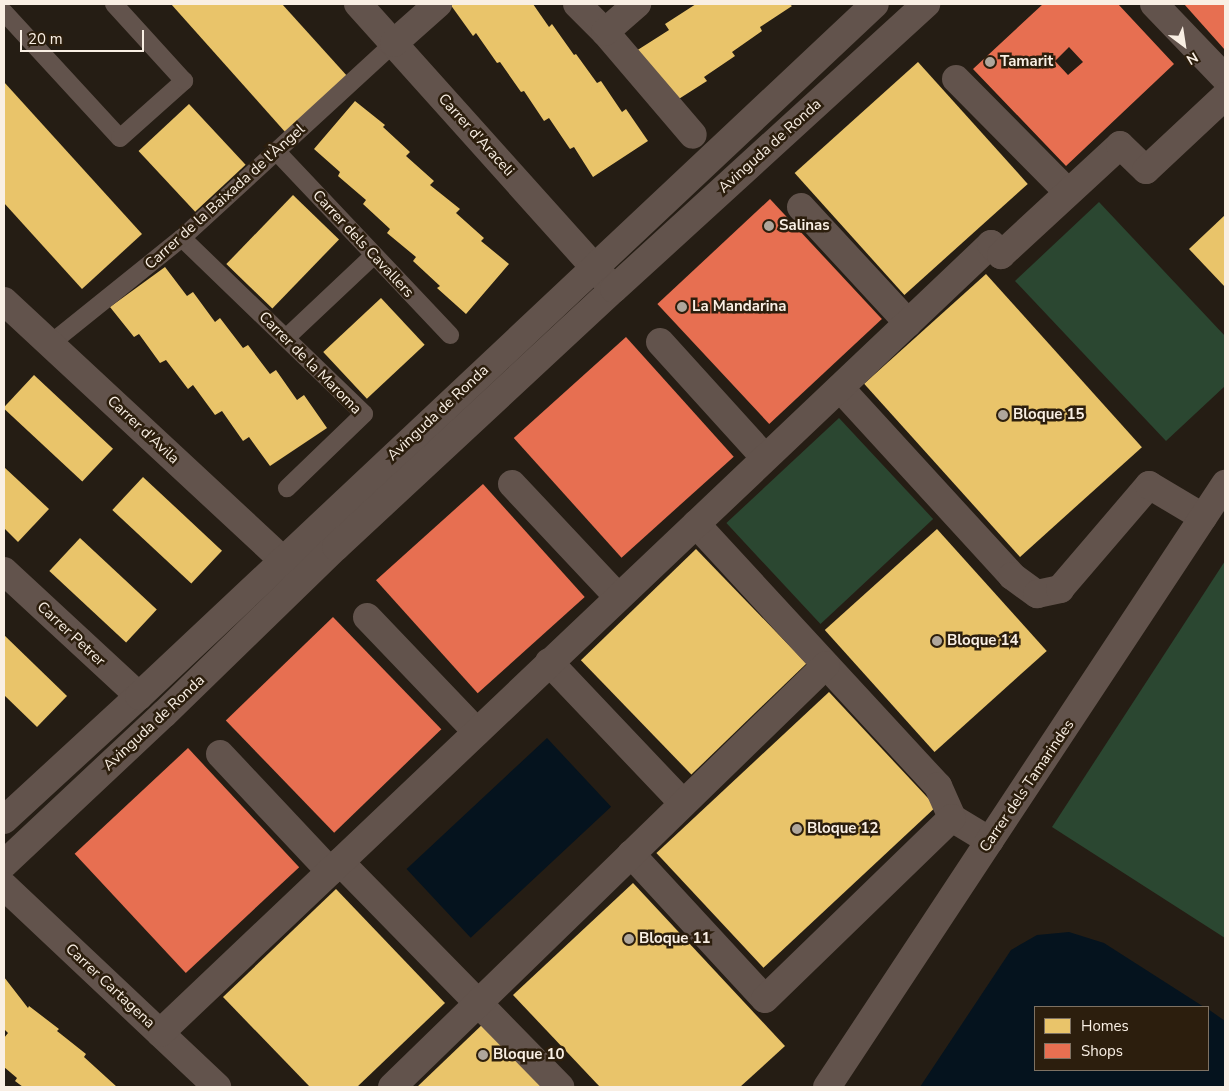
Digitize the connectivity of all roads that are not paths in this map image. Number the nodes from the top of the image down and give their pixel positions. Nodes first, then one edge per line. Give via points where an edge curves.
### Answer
1 (114, 4) edge
2 (358, 4) edge
3 (438, 4) edge
4 (577, 4) edge
5 (637, 4) edge
6 (875, 4) edge
7 (926, 4) edge
8 (1154, 4) edge
9 (4, 12) edge
10 (605, 32) junction
11 (394, 43) junction
12 (1225, 78) edge
13 (956, 79) dead end
14 (1225, 96) edge
15 (693, 135) dead end
16 (277, 152) junction
17 (1068, 192) junction
18 (801, 207) dead end
19 (182, 238) junction
20 (373, 256) junction
21 (594, 266) junction
22 (614, 288) junction
23 (4, 301) edge
24 (908, 322) junction
25 (450, 335) dead end
26 (286, 338) junction
27 (660, 342) dead end
28 (50, 344) junction
29 (840, 388) junction
30 (765, 458) junction
31 (512, 484) dead end
32 (1225, 484) edge
33 (288, 488) dead end
34 (1204, 518) junction
35 (696, 524) junction
36 (282, 559) junction
37 (4, 571) edge
38 (303, 580) junction
39 (618, 597) junction
40 (368, 617) dead end
41 (549, 662) junction
42 (826, 665) junction
43 (138, 696) junction
44 (477, 732) junction
45 (220, 754) dead end
46 (683, 803) junction
47 (952, 818) junction
48 (4, 820) edge
49 (990, 841) junction
50 (631, 854) junction
51 (4, 864) edge
52 (335, 866) junction
53 (4, 886) edge
54 (478, 1004) junction
55 (160, 1033) junction
56 (217, 1087) edge
57 (392, 1087) edge
58 (560, 1087) edge
59 (827, 1087) edge

1 - 9 lane via 184,81 120,138
2 - 11 street, Carrer d'Araceli
3 - 11 street
4 - 10 street
5 - 10 street
6 - 21 street, Avinguda de Ronda
7 - 22 street, Avinguda de Ronda
8 - 12 street
10 - 15 street
11 - 16 lane, Carrer de la Baixada de l'Àngel
11 - 21 street, Carrer d'Araceli
13 - 17 street
14 - 17 street via 1146,170 1120,145
16 - 19 lane, Carrer de la Baixada de l'Àngel
16 - 20 lane, Carrer dels Cavallers
17 - 24 street via 1001,254 991,244
18 - 24 street
19 - 26 lane, Carrer de la Maroma
19 - 28 lane, Carrer de la Baixada de l'Àngel
20 - 25 lane, Carrer dels Cavallers
20 - 26 lane
21 - 22 street
21 - 36 street, Avinguda de Ronda
22 - 38 street, Avinguda de Ronda
23 - 28 street, Carrer d'Avila
24 - 29 street
26 - 33 lane, Carrer de la Maroma via 364,414
27 - 30 street
28 - 36 street, Carrer d'Avila
29 - 30 street
29 - 34 street via 1012,576 1037,594 1060,589 1149,485
30 - 35 street
31 - 39 street
32 - 34 street, Carrer dels Tamarindes
34 - 49 street, Carrer dels Tamarindes
35 - 39 street
35 - 42 street
36 - 38 street
36 - 43 street, Avinguda de Ronda
37 - 43 street, Carrer Petrer
38 - 51 street, Avinguda de Ronda
39 - 41 street
40 - 44 street
41 - 44 street
41 - 46 street
42 - 46 street
42 - 47 street via 938,786
43 - 48 street, Avinguda de Ronda
44 - 52 street
45 - 52 street
46 - 50 street
47 - 49 street
47 - 50 street via 765,999
49 - 59 street, Carrer dels Tamarindes
50 - 54 street
52 - 54 street
52 - 55 street
53 - 55 street, Carrer Cartagena
54 - 57 street
54 - 58 street
55 - 56 street, Carrer Cartagena

